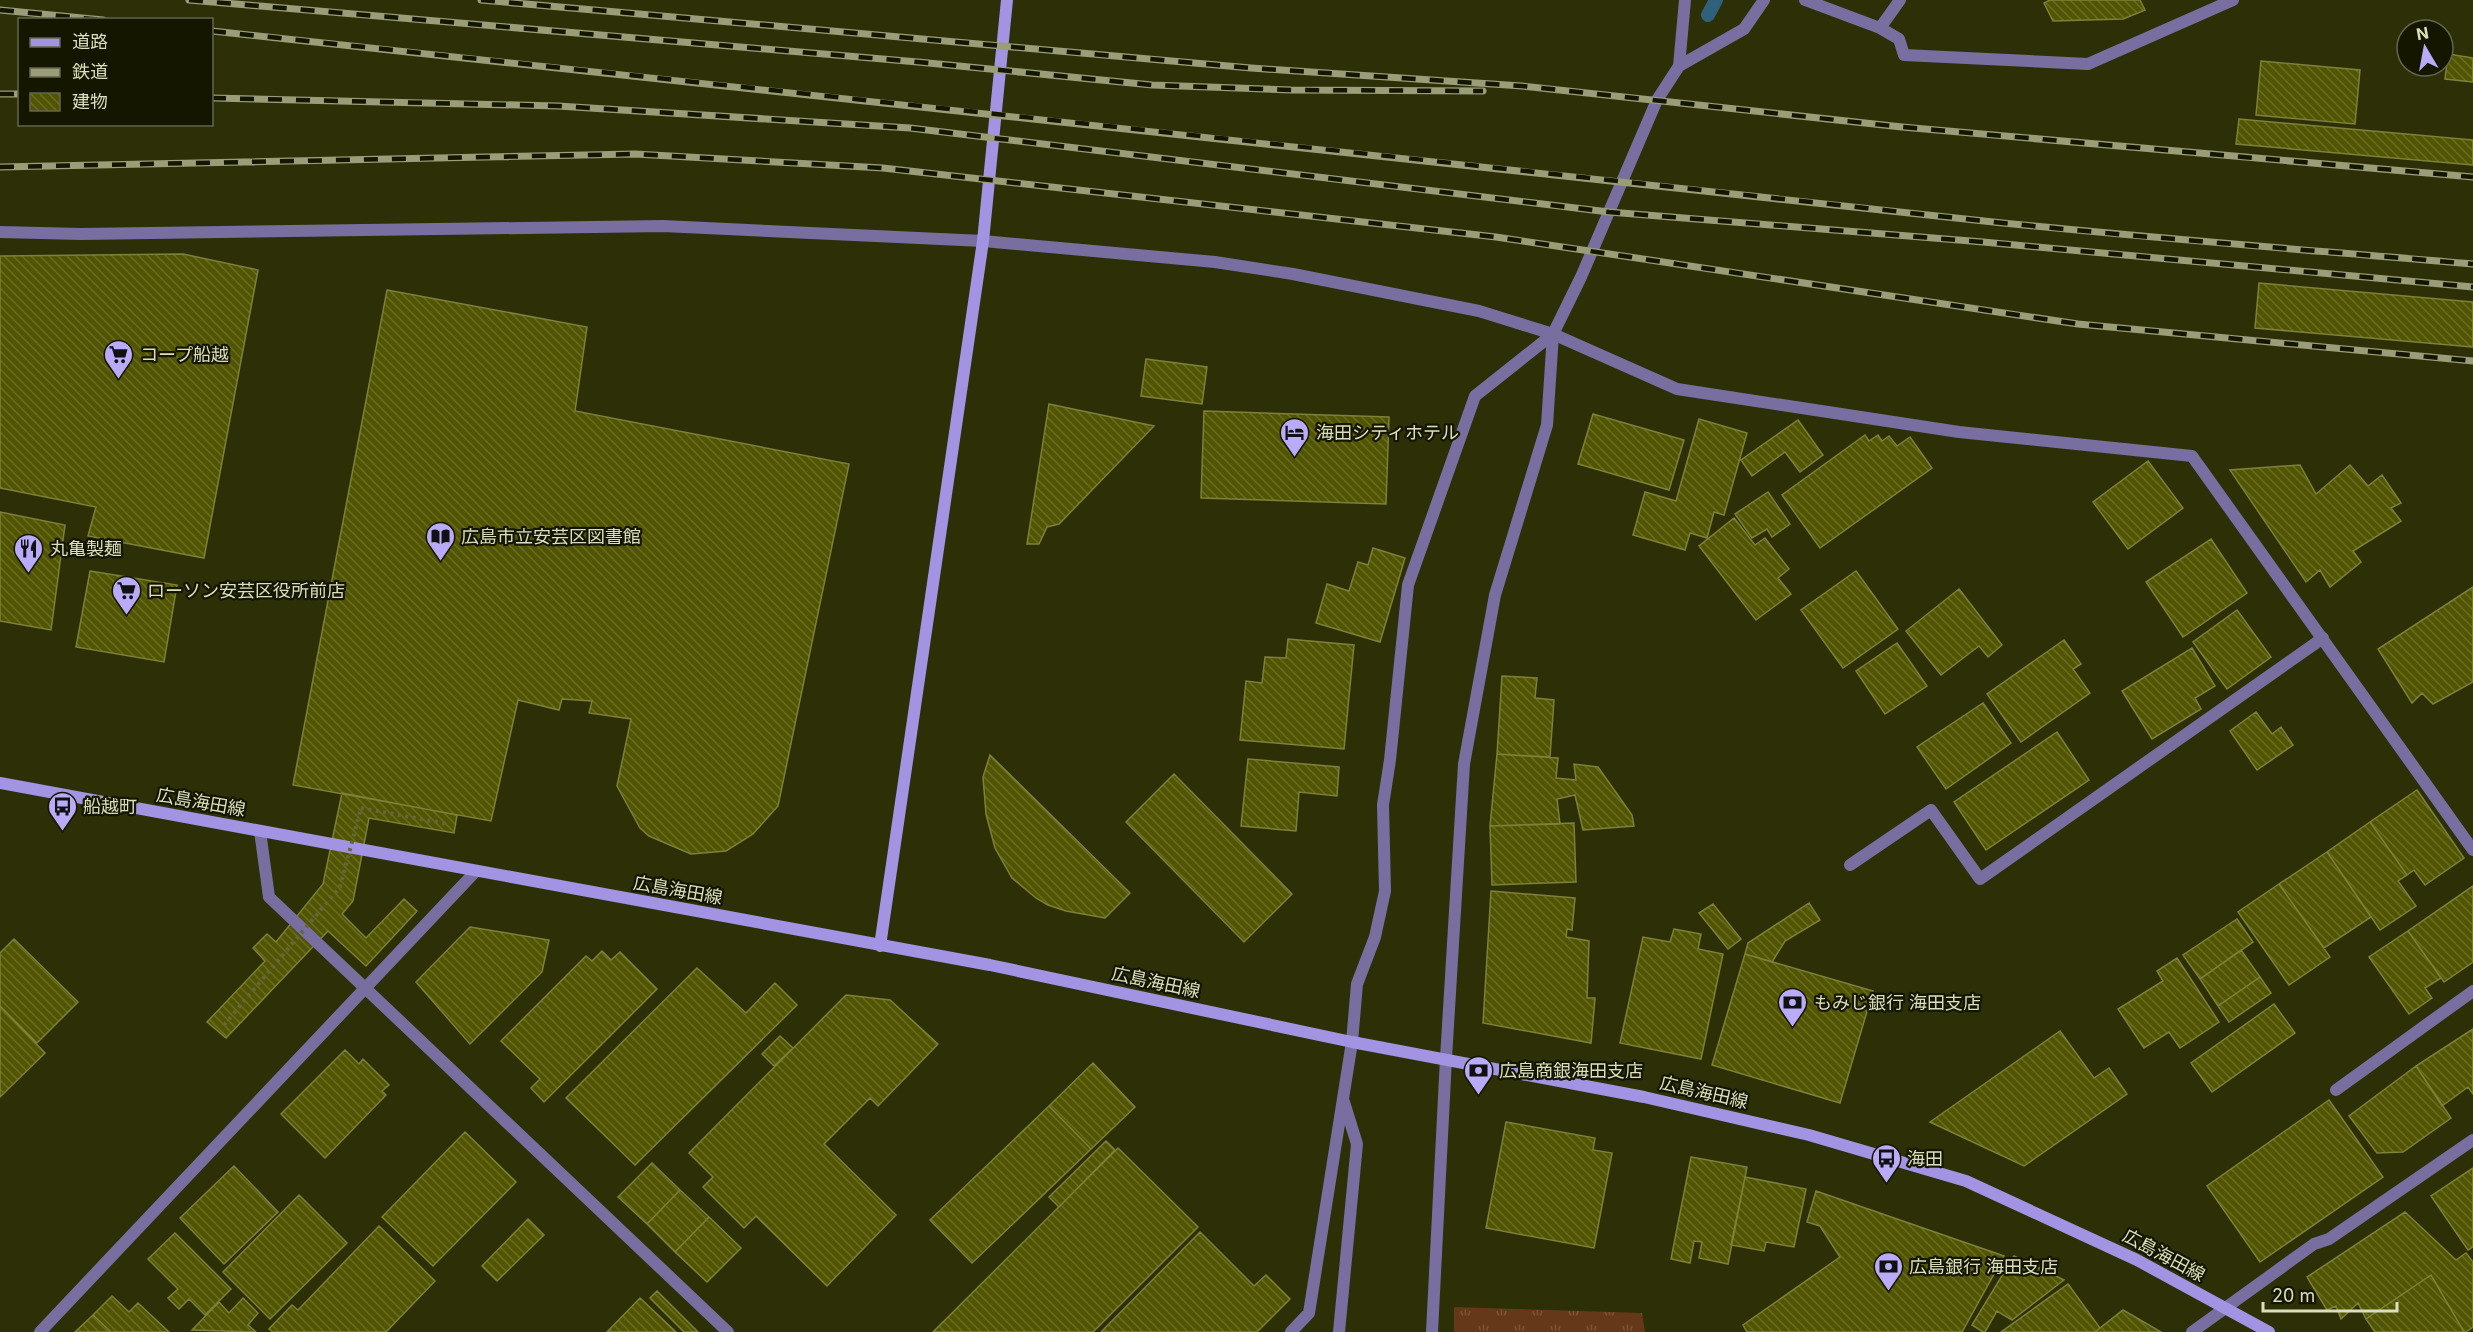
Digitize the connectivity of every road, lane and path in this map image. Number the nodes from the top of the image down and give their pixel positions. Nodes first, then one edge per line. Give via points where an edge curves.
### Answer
1 (1007, 0) edge
2 (1685, 0) edge
3 (1764, 0) edge
4 (1804, 0) edge
5 (1900, 0) edge
6 (2233, 0) edge
7 (1880, 28) junction
8 (1679, 66) junction
9 (0, 232) edge
10 (983, 241) junction
11 (1553, 334) junction
12 (2323, 638) junction
13 (0, 783) edge
14 (448, 824) dead end
15 (260, 831) junction
16 (2473, 850) edge
17 (1850, 865) dead end
18 (476, 872) junction
19 (880, 946) junction
20 (366, 988) junction
21 (2473, 991) edge
22 (224, 1025) dead end
23 (1352, 1042) junction
24 (1446, 1058) junction
25 (2336, 1090) dead end
26 (1343, 1097) junction
27 (2473, 1140) edge
28 (2226, 1308) junction
29 (40, 1332) edge
30 (728, 1332) edge
31 (1291, 1332) edge
32 (1339, 1332) edge
33 (1432, 1332) edge
34 (2192, 1332) edge
35 (2269, 1332) edge

1 - 10 main road
2 - 8 street
3 - 8 street via 1744,29
4 - 7 street
5 - 7 street
6 - 7 street via 2088,64 1904,55 1899,39
8 - 11 street via 1658,100
9 - 10 street via 663,226
10 - 11 street via 1215,262 1293,274 1479,311
10 - 19 main road
11 - 12 street via 1677,389 1959,432 2192,456
11 - 23 street via 1474,396 1408,585 1383,805 1385,891 1375,937 1357,984
11 - 24 street via 1547,425 1495,595 1464,764
12 - 16 street
12 - 17 street via 1980,879 1931,810
13 - 15 main road, 広島海田線
14 - 22 path, bridge via 361,808 340,887
15 - 18 main road, 広島海田線
15 - 20 street via 269,897
18 - 19 main road, 広島海田線
18 - 20 street
19 - 23 main road, 広島海田線 via 990,965
20 - 29 street
20 - 30 street
21 - 25 street
23 - 24 main road, 広島海田線
23 - 26 street
24 - 28 main road, 広島海田線 via 1809,1135 1966,1181 2137,1260
24 - 33 street
26 - 31 street via 1309,1313
26 - 32 street via 1357,1144
27 - 28 street via 2329,1239 2314,1244
28 - 34 street
28 - 35 main road, 広島海田線

